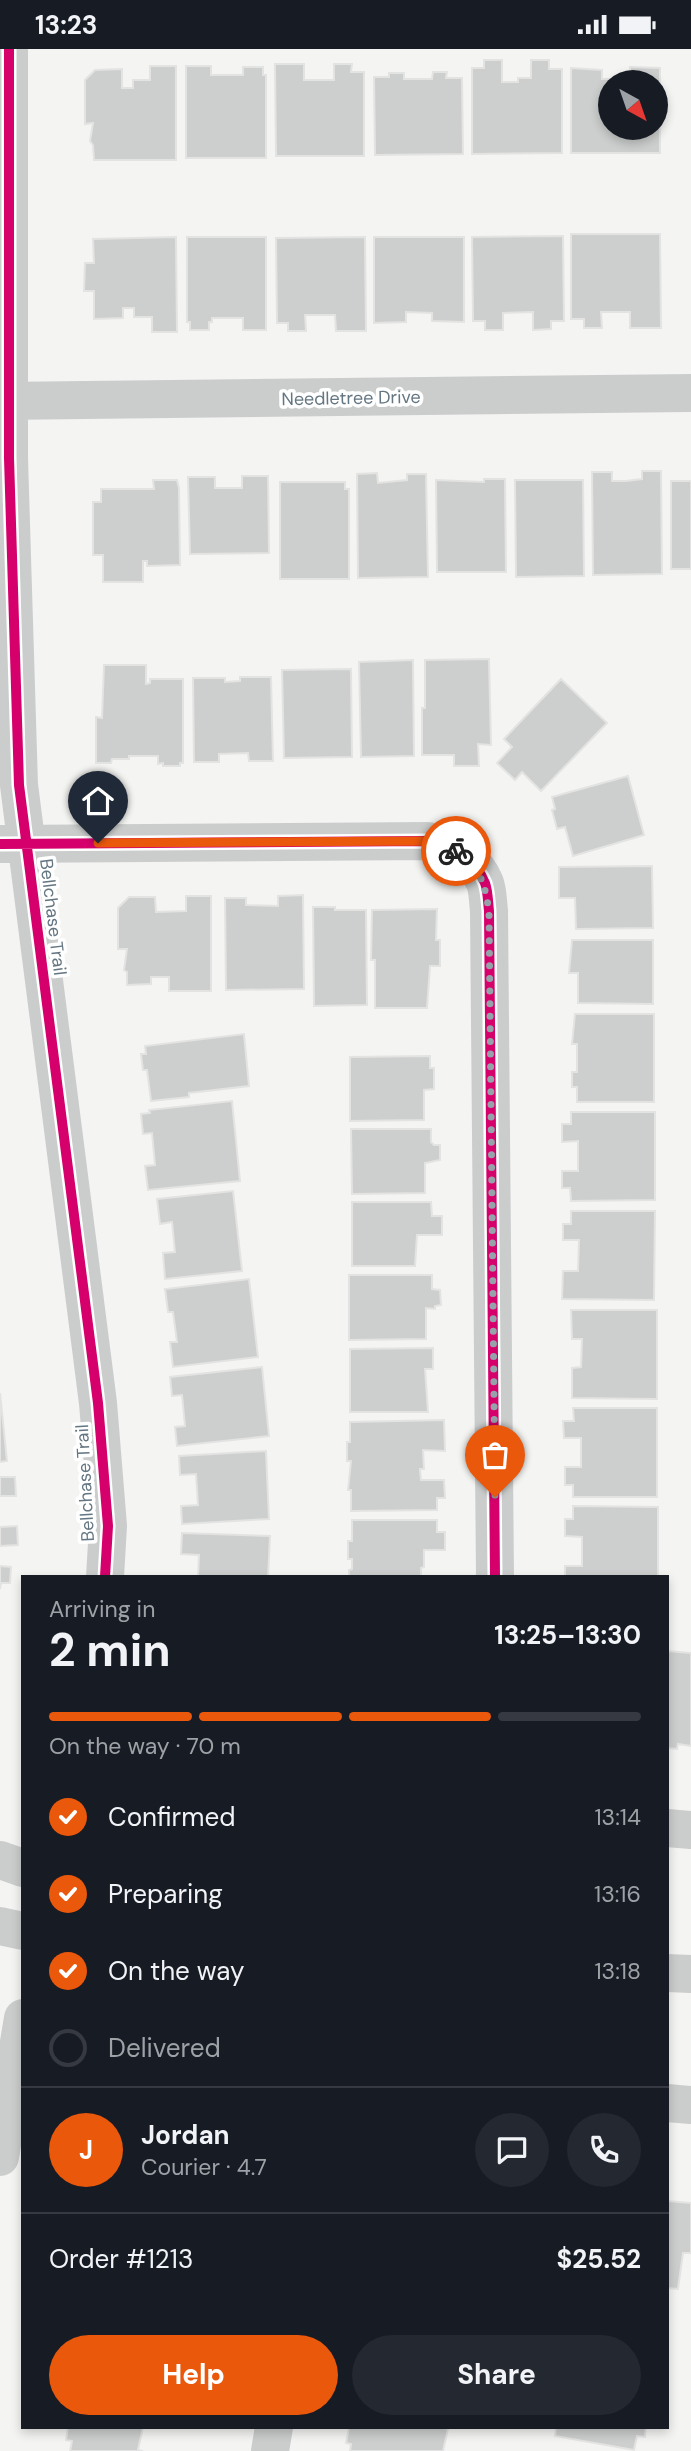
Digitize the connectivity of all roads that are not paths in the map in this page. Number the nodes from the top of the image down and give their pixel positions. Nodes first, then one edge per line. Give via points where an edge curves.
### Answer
1 (9, 49) edge
2 (691, 393) edge
3 (5, 401) edge
4 (13, 844) edge
5 (105, 1575) edge
6 (495, 1575) edge
7 (669, 1828) edge
8 (691, 1830) edge
9 (0, 1860) edge
10 (21, 1867) edge
11 (0, 1926) edge
12 (21, 1931) edge
13 (669, 1973) edge
14 (691, 1974) edge
15 (21, 2030) edge
16 (669, 2103) edge
17 (691, 2105) edge
18 (0, 2157) edge
19 (274, 2429) edge
20 (270, 2451) edge

1 - 3 street, Bellchase Trail
2 - 3 street, Needletree Drive
3 - 4 street, Bellchase Trail via 19,785
4 - 5 street, Bellchase Trail via 98,1403 108,1526
4 - 6 street via 428,841 451,847 472,863 485,884 489,911
7 - 8 street
9 - 10 street
11 - 12 street
13 - 14 street
15 - 18 street
16 - 17 street
19 - 20 street

